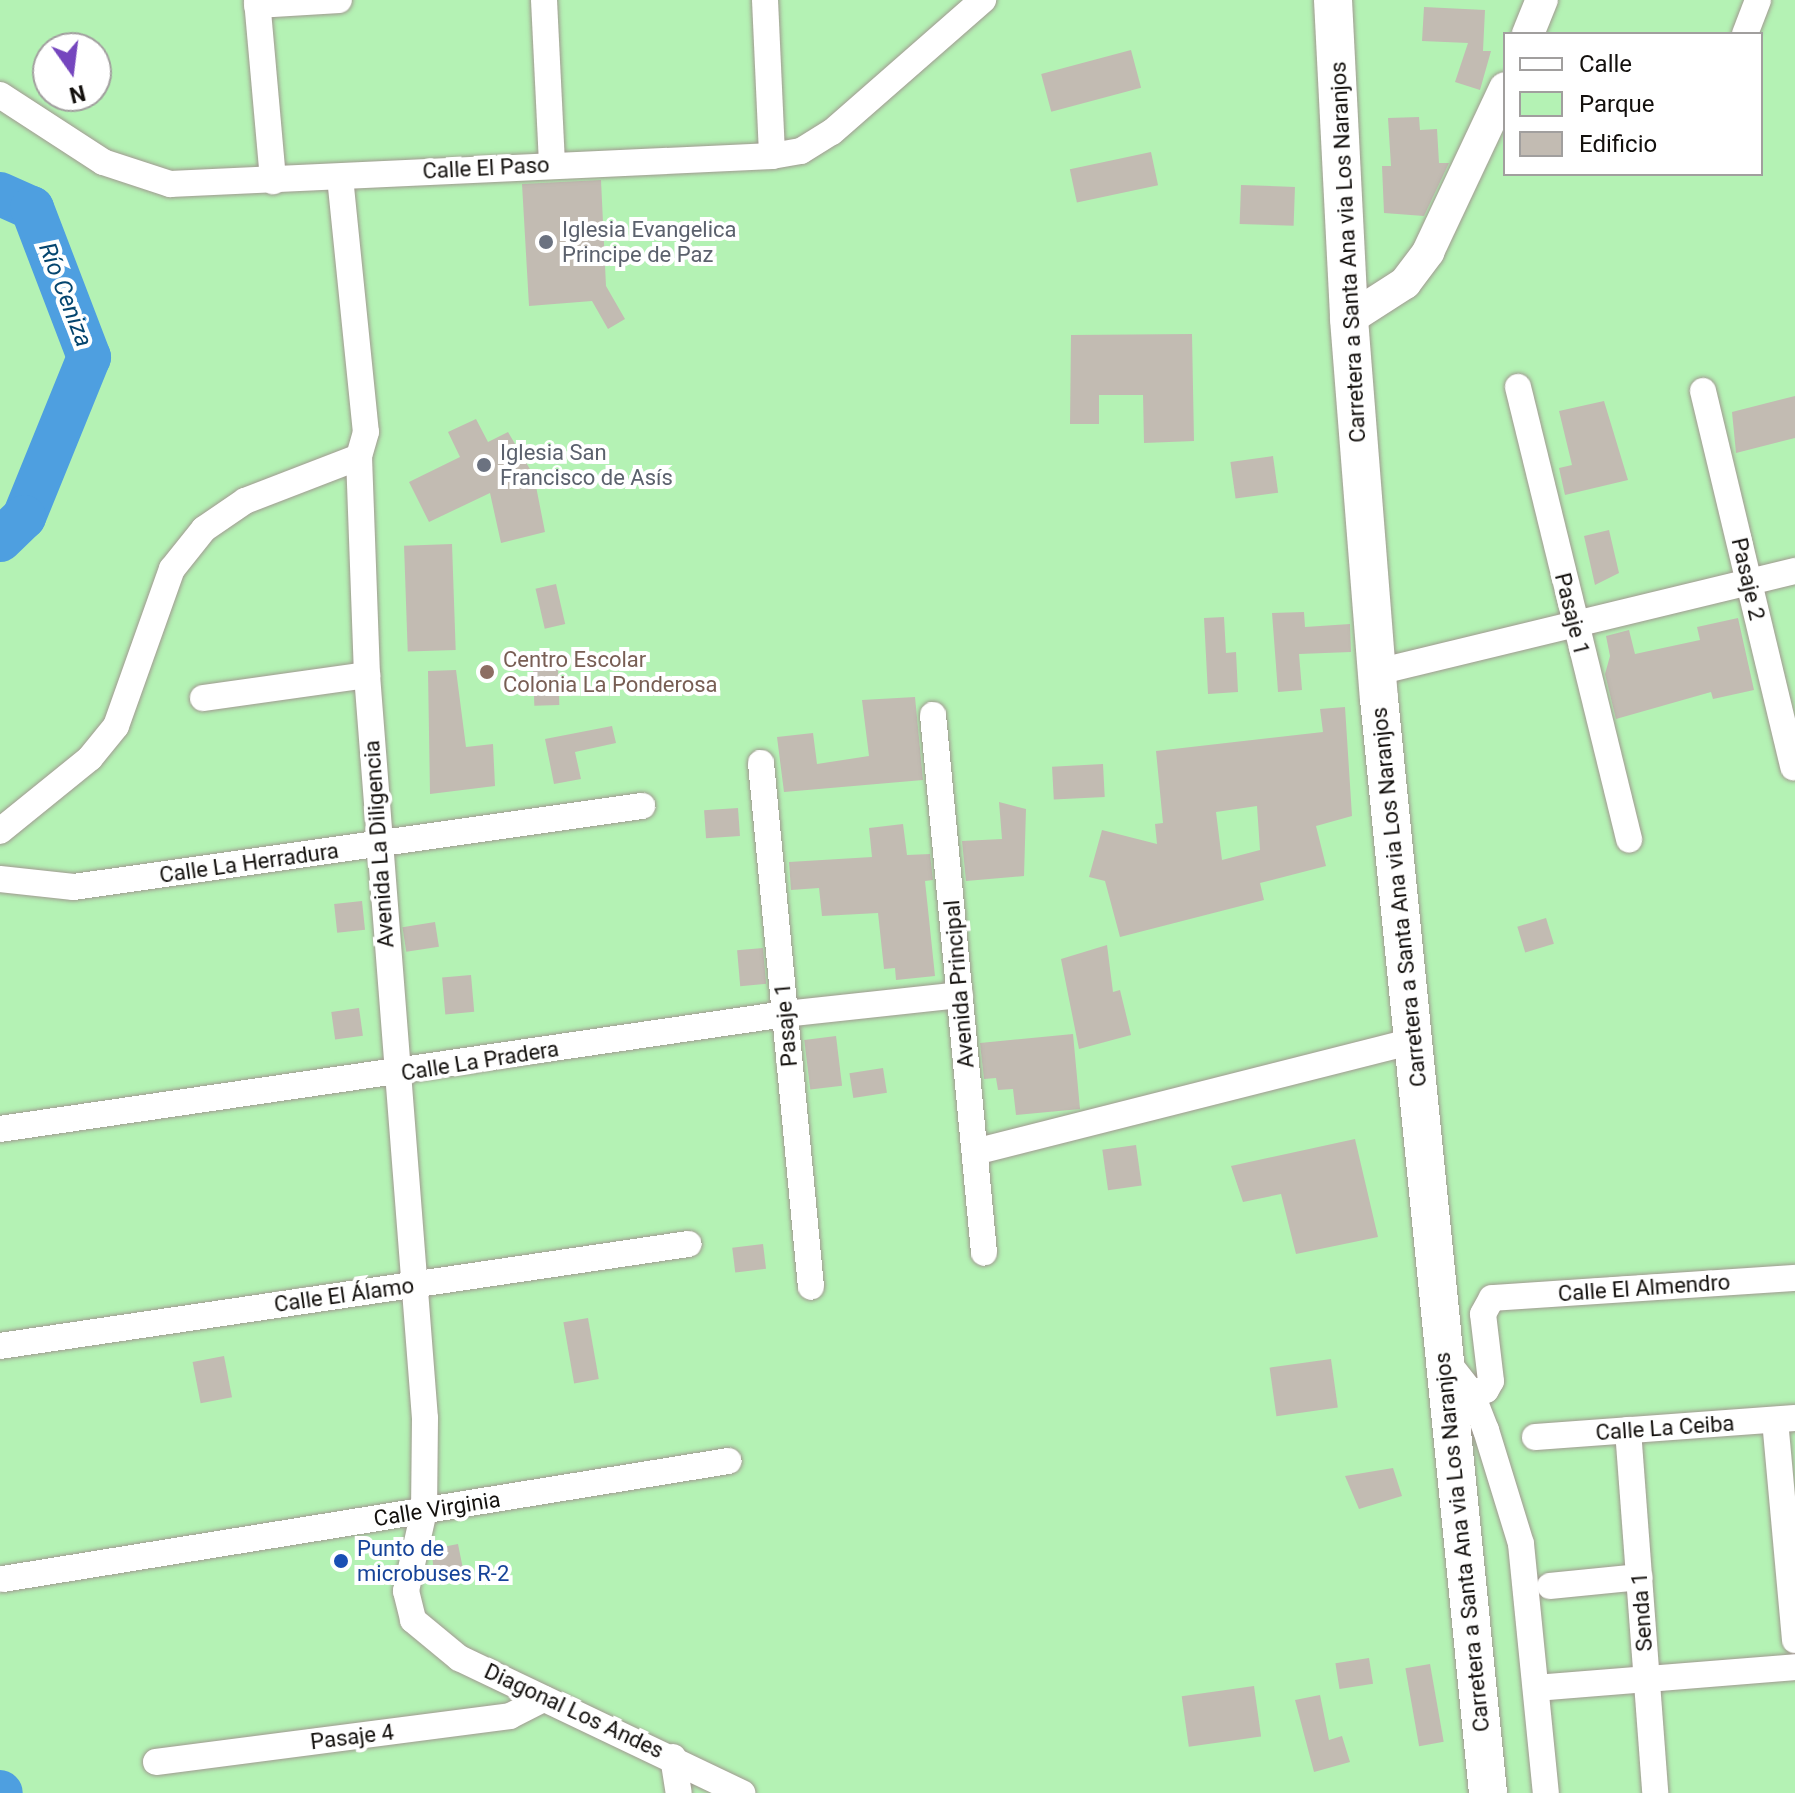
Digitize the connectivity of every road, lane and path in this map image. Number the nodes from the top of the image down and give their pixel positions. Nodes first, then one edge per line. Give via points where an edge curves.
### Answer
1 (339, 0) edge
2 (544, 0) edge
3 (765, 0) edge
4 (983, 0) edge
5 (1333, 0) edge
6 (1542, 0) edge
7 (1758, 0) edge
8 (257, 3) edge
9 (1529, 32) edge
10 (1746, 32) edge
11 (1503, 92) edge
12 (0, 95) edge
13 (772, 156) junction
14 (552, 164) junction
15 (340, 177) junction
16 (273, 181) junction
17 (1349, 319) junction
18 (1518, 387) dead end
19 (1703, 391) dead end
20 (359, 457) junction
21 (1795, 571) edge
22 (1749, 582) junction
23 (1575, 625) junction
24 (1377, 672) junction
25 (367, 675) junction
26 (203, 698) dead end
27 (933, 715) dead end
28 (761, 763) dead end
29 (1793, 767) dead end
30 (642, 806) dead end
31 (0, 831) edge
32 (1629, 840) dead end
33 (379, 845) junction
34 (0, 879) edge
35 (960, 995) junction
36 (785, 1014) junction
37 (1413, 1041) junction
38 (394, 1074) junction
39 (0, 1129) edge
40 (975, 1152) junction
41 (688, 1244) dead end
42 (984, 1253) dead end
43 (1795, 1278) edge
44 (413, 1285) junction
45 (811, 1287) dead end
46 (0, 1346) edge
47 (1443, 1357) junction
48 (1471, 1392) junction
49 (1785, 1419) edge
50 (1628, 1430) junction
51 (1535, 1437) dead end
52 (728, 1461) dead end
53 (424, 1511) junction
54 (1640, 1577) junction
55 (3, 1579) dead end
56 (1550, 1586) dead end
57 (413, 1620) joint
58 (1795, 1640) edge
59 (1795, 1667) edge
60 (1647, 1679) junction
61 (1536, 1688) junction
62 (544, 1699) junction
63 (673, 1757) junction
64 (156, 1762) dead end
65 (679, 1793) edge
66 (742, 1793) edge
67 (1488, 1793) edge
68 (1546, 1793) edge
69 (1655, 1793) edge

1 - 8 street
2 - 14 street
3 - 13 street
4 - 13 street, Calle El Paso via 832,132 801,151
5 - 17 main road, Carretera a Santa Ana via Los Naranjos
6 - 9 street
7 - 10 street
8 - 16 street
11 - 17 street via 1428,252 1405,283
12 - 16 street, Calle El Paso via 103,162 170,184
13 - 14 street, Calle El Paso
14 - 15 street, Calle El Paso
15 - 16 street, Calle El Paso
15 - 20 street, Avenida La Diligencia via 366,432
17 - 24 main road, Carretera a Santa Ana via Los Naranjos
18 - 23 street, Pasaje 1
19 - 22 street, Pasaje 2
20 - 25 street, Avenida La Diligencia
20 - 31 street via 245,501 204,529 172,569 116,726 90,758
21 - 22 street
22 - 23 street
22 - 29 street, Pasaje 2
23 - 24 street
23 - 32 street, Pasaje 1
24 - 37 main road, Carretera a Santa Ana via Los Naranjos
25 - 26 street
25 - 33 street, Avenida La Diligencia
27 - 35 street, Avenida Principal
28 - 36 street, Pasaje 1
30 - 33 street, Calle La Herradura
33 - 34 street, Calle La Herradura via 74,887
33 - 38 street, Avenida La Diligencia
35 - 36 street, Calle La Pradera
35 - 40 street, Avenida Principal
36 - 38 street, Calle La Pradera
36 - 45 street, Pasaje 1
37 - 40 street
37 - 47 main road, Carretera a Santa Ana via Los Naranjos
38 - 39 street, Calle La Pradera
38 - 44 street, Avenida La Diligencia
40 - 42 street, Avenida Principal
41 - 44 street, Calle El Álamo
43 - 48 street, Calle El Almendro via 1492,1298 1483,1314 1491,1381 1486,1390
44 - 46 street, Calle El Álamo
44 - 53 street, Avenida La Diligencia via 425,1418
47 - 48 street
47 - 67 main road, Carretera a Santa Ana via Los Naranjos
48 - 61 street via 1521,1544
49 - 50 street, Calle La Ceiba
49 - 58 street
50 - 51 street, Calle La Ceiba
50 - 54 street, Senda 1
52 - 53 street, Calle Virginia
53 - 55 street, Calle Virginia
53 - 57 street, Avenida La Diligencia via 409,1560 406,1591
54 - 56 street
54 - 60 street, Senda 1
57 - 62 street, Diagonal Los Andes via 459,1658
59 - 60 street
60 - 61 street
60 - 69 street, Senda 1
61 - 68 street
62 - 63 street, Diagonal Los Andes
62 - 64 street, Pasaje 4 via 510,1716
63 - 65 street
63 - 66 street, Diagonal Los Andes

